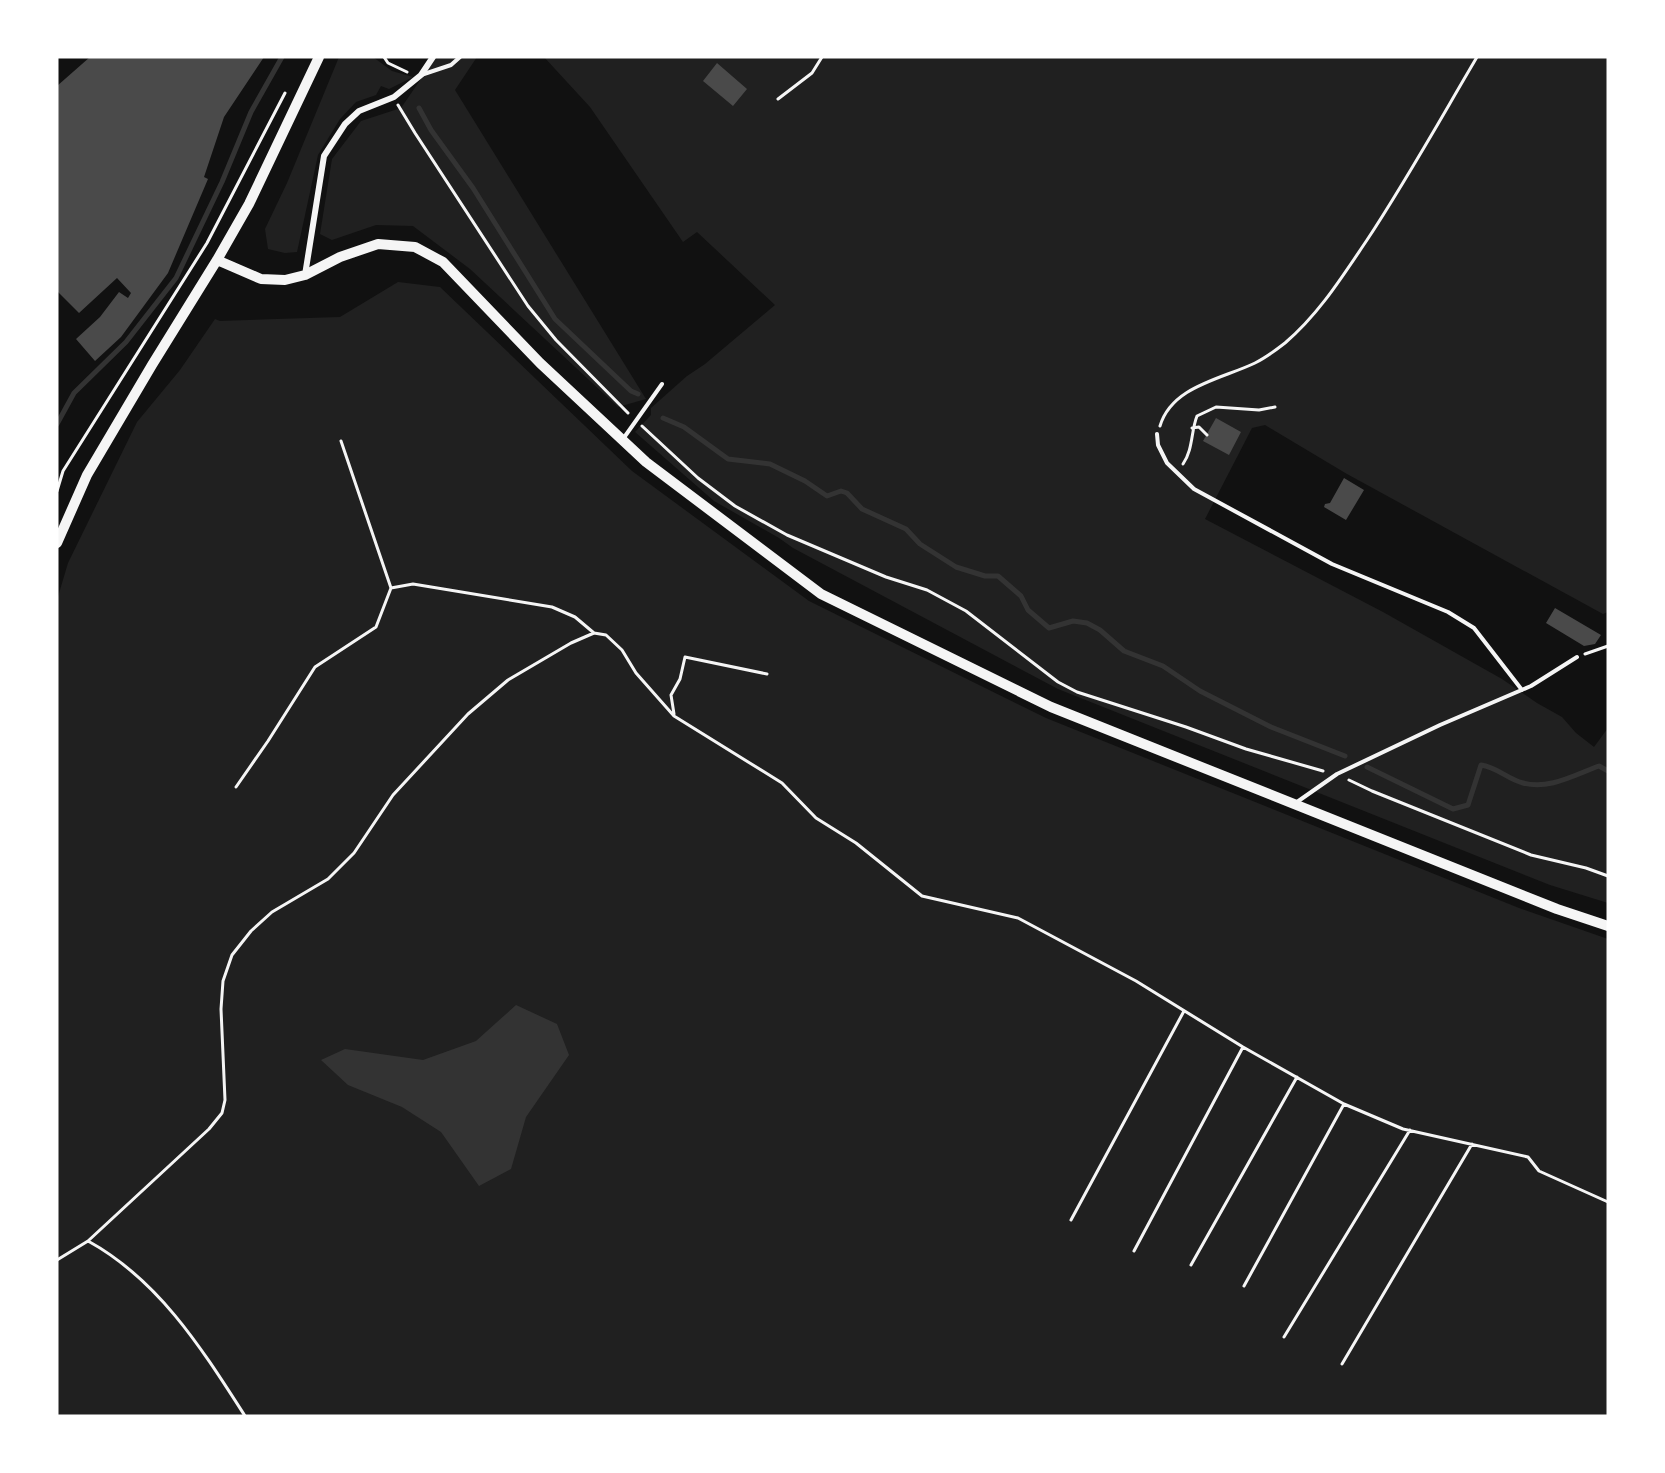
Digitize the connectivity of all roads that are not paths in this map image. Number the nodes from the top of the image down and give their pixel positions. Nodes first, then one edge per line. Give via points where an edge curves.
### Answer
1 (319, 57) edge
2 (433, 57) edge
3 (460, 57) edge
4 (421, 75) junction
5 (218, 260) junction
6 (305, 275) junction
7 (662, 384) dead end
8 (1157, 434) road end
9 (622, 440) junction
10 (57, 543) edge
11 (1578, 657) road end
12 (1522, 690) junction
13 (1293, 805) junction
14 (1608, 926) edge

1 - 5 main road
2 - 4 street
3 - 4 lane via 451,65
4 - 6 street via 394,97 359,111 345,124 324,156
5 - 6 main road via 261,279 285,280
5 - 10 main road via 87,475
6 - 9 main road via 378,244 416,247 444,262 540,363
7 - 9 lane
8 - 12 lane via 1167,463 1194,489 1332,564 1448,612 1474,628
9 - 13 main road via 821,594 1051,707
11 - 12 lane
12 - 13 lane via 1337,774
13 - 14 main road

